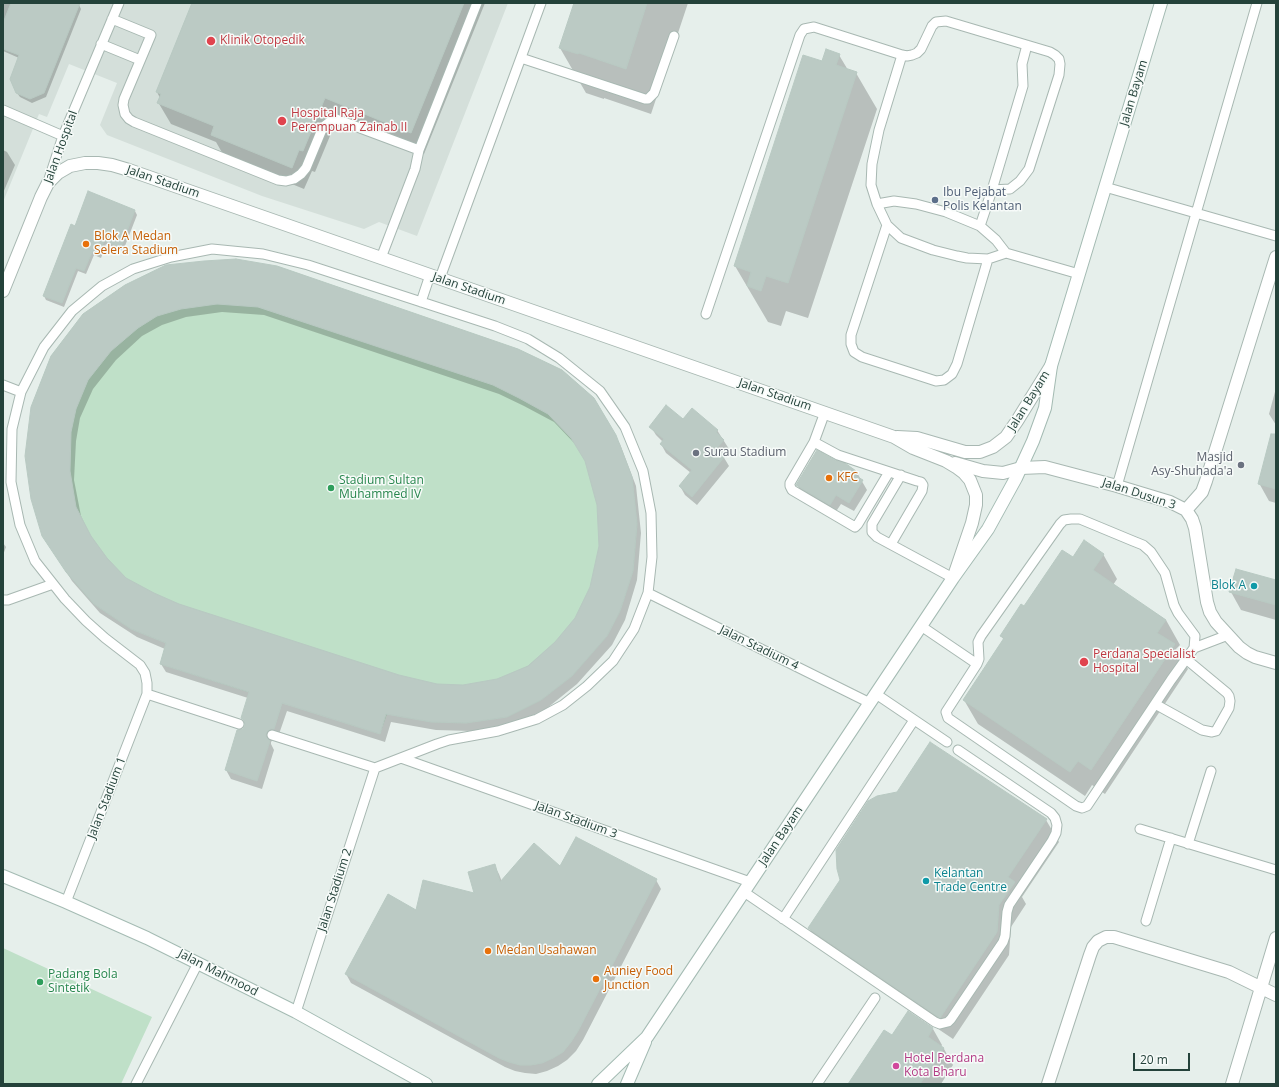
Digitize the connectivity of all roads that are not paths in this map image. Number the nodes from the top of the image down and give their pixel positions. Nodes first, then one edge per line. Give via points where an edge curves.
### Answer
1 (119, 3) edge
2 (477, 3) edge
3 (541, 3) edge
4 (1161, 3) edge
5 (1256, 3) edge
6 (112, 19) junction
7 (674, 36) dead end
8 (101, 44) junction
9 (1027, 45) junction
10 (902, 55) junction
11 (521, 58) junction
12 (140, 60) junction
13 (3, 110) edge
14 (63, 136) junction
15 (420, 150) junction
16 (48, 183) junction
17 (1105, 187) junction
18 (992, 190) junction
19 (877, 204) junction
20 (1196, 213) junction
21 (887, 225) junction
22 (980, 226) junction
23 (1276, 236) edge
24 (1006, 253) junction
25 (1276, 257) edge
26 (381, 258) junction
27 (988, 259) junction
28 (1079, 274) junction
29 (435, 277) junction
30 (3, 290) edge
31 (421, 302) junction
32 (706, 314) dead end
33 (1051, 366) junction
34 (3, 385) edge
35 (22, 392) junction
36 (824, 412) junction
37 (894, 437) junction
38 (814, 442) junction
39 (946, 460) junction
40 (1021, 468) junction
41 (889, 472) junction
42 (901, 475) junction
43 (1117, 486) junction
44 (1186, 510) junction
45 (891, 544) junction
46 (953, 578) junction
47 (54, 584) junction
48 (648, 593) junction
49 (3, 600) edge
50 (921, 626) junction
51 (1228, 635) junction
52 (1194, 648) junction
53 (1186, 659) junction
54 (1276, 662) edge
55 (977, 664) junction
56 (147, 694) junction
57 (873, 698) junction
58 (1155, 704) junction
59 (914, 720) junction
60 (239, 724) dead end
61 (272, 735) dead end
62 (947, 742) dead end
63 (958, 750) dead end
64 (401, 758) junction
65 (375, 768) junction
66 (1211, 771) dead end
67 (1140, 829) dead end
68 (1171, 838) junction
69 (1188, 844) junction
70 (1276, 870) edge
71 (3, 876) edge
72 (747, 887) junction
73 (66, 902) junction
74 (784, 919) junction
75 (1146, 920) dead end
76 (1276, 938) edge
77 (198, 963) junction
78 (1261, 988) junction
79 (1276, 995) edge
80 (875, 998) dead end
81 (296, 1012) junction
82 (647, 1037) junction
83 (136, 1084) edge
84 (426, 1084) edge
85 (598, 1084) edge
86 (627, 1084) edge
87 (817, 1084) edge
88 (1048, 1084) edge
89 (1232, 1084) edge

1 - 6 lane, Jalan Hospital
2 - 15 lane
3 - 11 lane
4 - 17 street, Jalan Bayam
5 - 20 lane
6 - 8 lane, Jalan Hospital
6 - 12 lane via 151,35
7 - 11 lane via 654,93 648,99
8 - 12 lane
8 - 14 lane, Jalan Hospital
9 - 10 lane via 941,21 932,26 917,53
9 - 18 lane via 1022,64 1023,86
9 - 18 lane via 1055,55 1060,64 1059,75 1029,169 1010,189
10 - 19 lane via 879,130 872,164 871,185
10 - 32 lane via 814,27 804,29
11 - 29 lane
12 - 15 lane via 124,99 124,110 129,118 278,180 294,178 301,174 323,127 336,119
13 - 14 lane
14 - 16 lane, Jalan Hospital
15 - 26 lane
16 - 26 street, Jalan Stadium via 70,166 85,163 112,165
16 - 30 street, Jalan Hospital
17 - 20 lane
17 - 28 street, Jalan Bayam
18 - 22 lane
19 - 21 lane
19 - 22 lane via 894,201 916,204 946,212
20 - 23 lane
20 - 43 lane
21 - 27 lane via 901,238 933,250 967,258
21 - 27 lane via 851,335 854,352 862,357 936,381 944,380 952,374
22 - 24 lane
24 - 27 lane
24 - 28 lane
25 - 44 street via 1206,482 1202,492
26 - 29 street, Jalan Stadium
28 - 33 street, Jalan Bayam
29 - 31 lane
29 - 36 street, Jalan Stadium
31 - 35 lane via 308,265 263,254 212,249 171,257 133,269 102,286 72,311 44,347
31 - 48 lane via 528,339 559,358 600,391 624,427 643,471 651,513 652,557
33 - 37 street, Jalan Bayam via 1017,422 993,447 980,452 965,452 917,438
33 - 40 street, Jalan Bayam via 1045,408
34 - 35 lane
35 - 47 lane via 12,429 11,482 20,525 35,561
36 - 37 street, Jalan Stadium
36 - 38 lane
37 - 39 street, Jalan Bayam via 913,448
38 - 41 lane via 838,455
38 - 41 lane via 790,486 792,490 855,527
39 - 40 street, Jalan Dusun 3 via 983,471 1003,473
39 - 46 street, Jalan Bayam via 970,480 976,496 972,523
40 - 43 street, Jalan Dusun 3 via 1045,467
40 - 46 street, Jalan Bayam via 988,529
41 - 42 lane
42 - 45 lane via 872,524 872,532
42 - 45 lane via 921,482 924,488
43 - 44 street, Jalan Dusun 3 via 1170,502
44 - 51 street, Jalan Dusun 3 via 1195,528 1209,607 1216,622
45 - 46 lane
46 - 50 street, Jalan Bayam
47 - 49 lane
47 - 56 lane via 65,600 86,621 140,665 145,673
48 - 57 lane, Jalan Stadium 4
48 - 64 lane via 634,629 612,661 563,705 536,719 498,731 449,740
50 - 55 lane
50 - 57 street, Jalan Bayam
51 - 52 lane
51 - 54 street, Jalan Dusun 3 via 1247,653
52 - 53 lane
52 - 55 lane via 1195,636 1174,605 1165,573 1151,552 1133,541 1080,519 1071,518 1060,524 981,636 978,642
53 - 58 lane
53 - 58 lane via 1229,696 1229,708 1216,731 1202,730
55 - 58 lane via 946,712 948,718 1082,808 1087,806
56 - 60 lane
56 - 73 lane, Jalan Stadium 1
57 - 59 lane, Jalan Stadium 4
57 - 72 street, Jalan Bayam
59 - 62 lane, Jalan Stadium 4
59 - 74 lane
61 - 65 lane
63 - 74 lane, Jalan Stadium 3 via 1051,813 1057,825 1052,841 1009,905 1004,942 951,1019 944,1024 935,1022
64 - 65 lane
64 - 72 lane, Jalan Stadium 3
65 - 81 lane, Jalan Stadium 2
66 - 69 lane
67 - 68 lane
68 - 69 lane
68 - 75 lane
69 - 70 lane
71 - 73 street, Jalan Mahmood
72 - 74 lane, Jalan Stadium 3
72 - 82 street, Jalan Bayam
73 - 77 street, Jalan Mahmood
76 - 78 street
77 - 81 street, Jalan Mahmood
77 - 83 lane
78 - 79 street
78 - 88 street via 1229,972 1114,937 1098,940 1090,955
78 - 89 street
80 - 87 lane
81 - 84 street, Jalan Mahmood
82 - 85 street, Jalan Bayam
82 - 86 street

